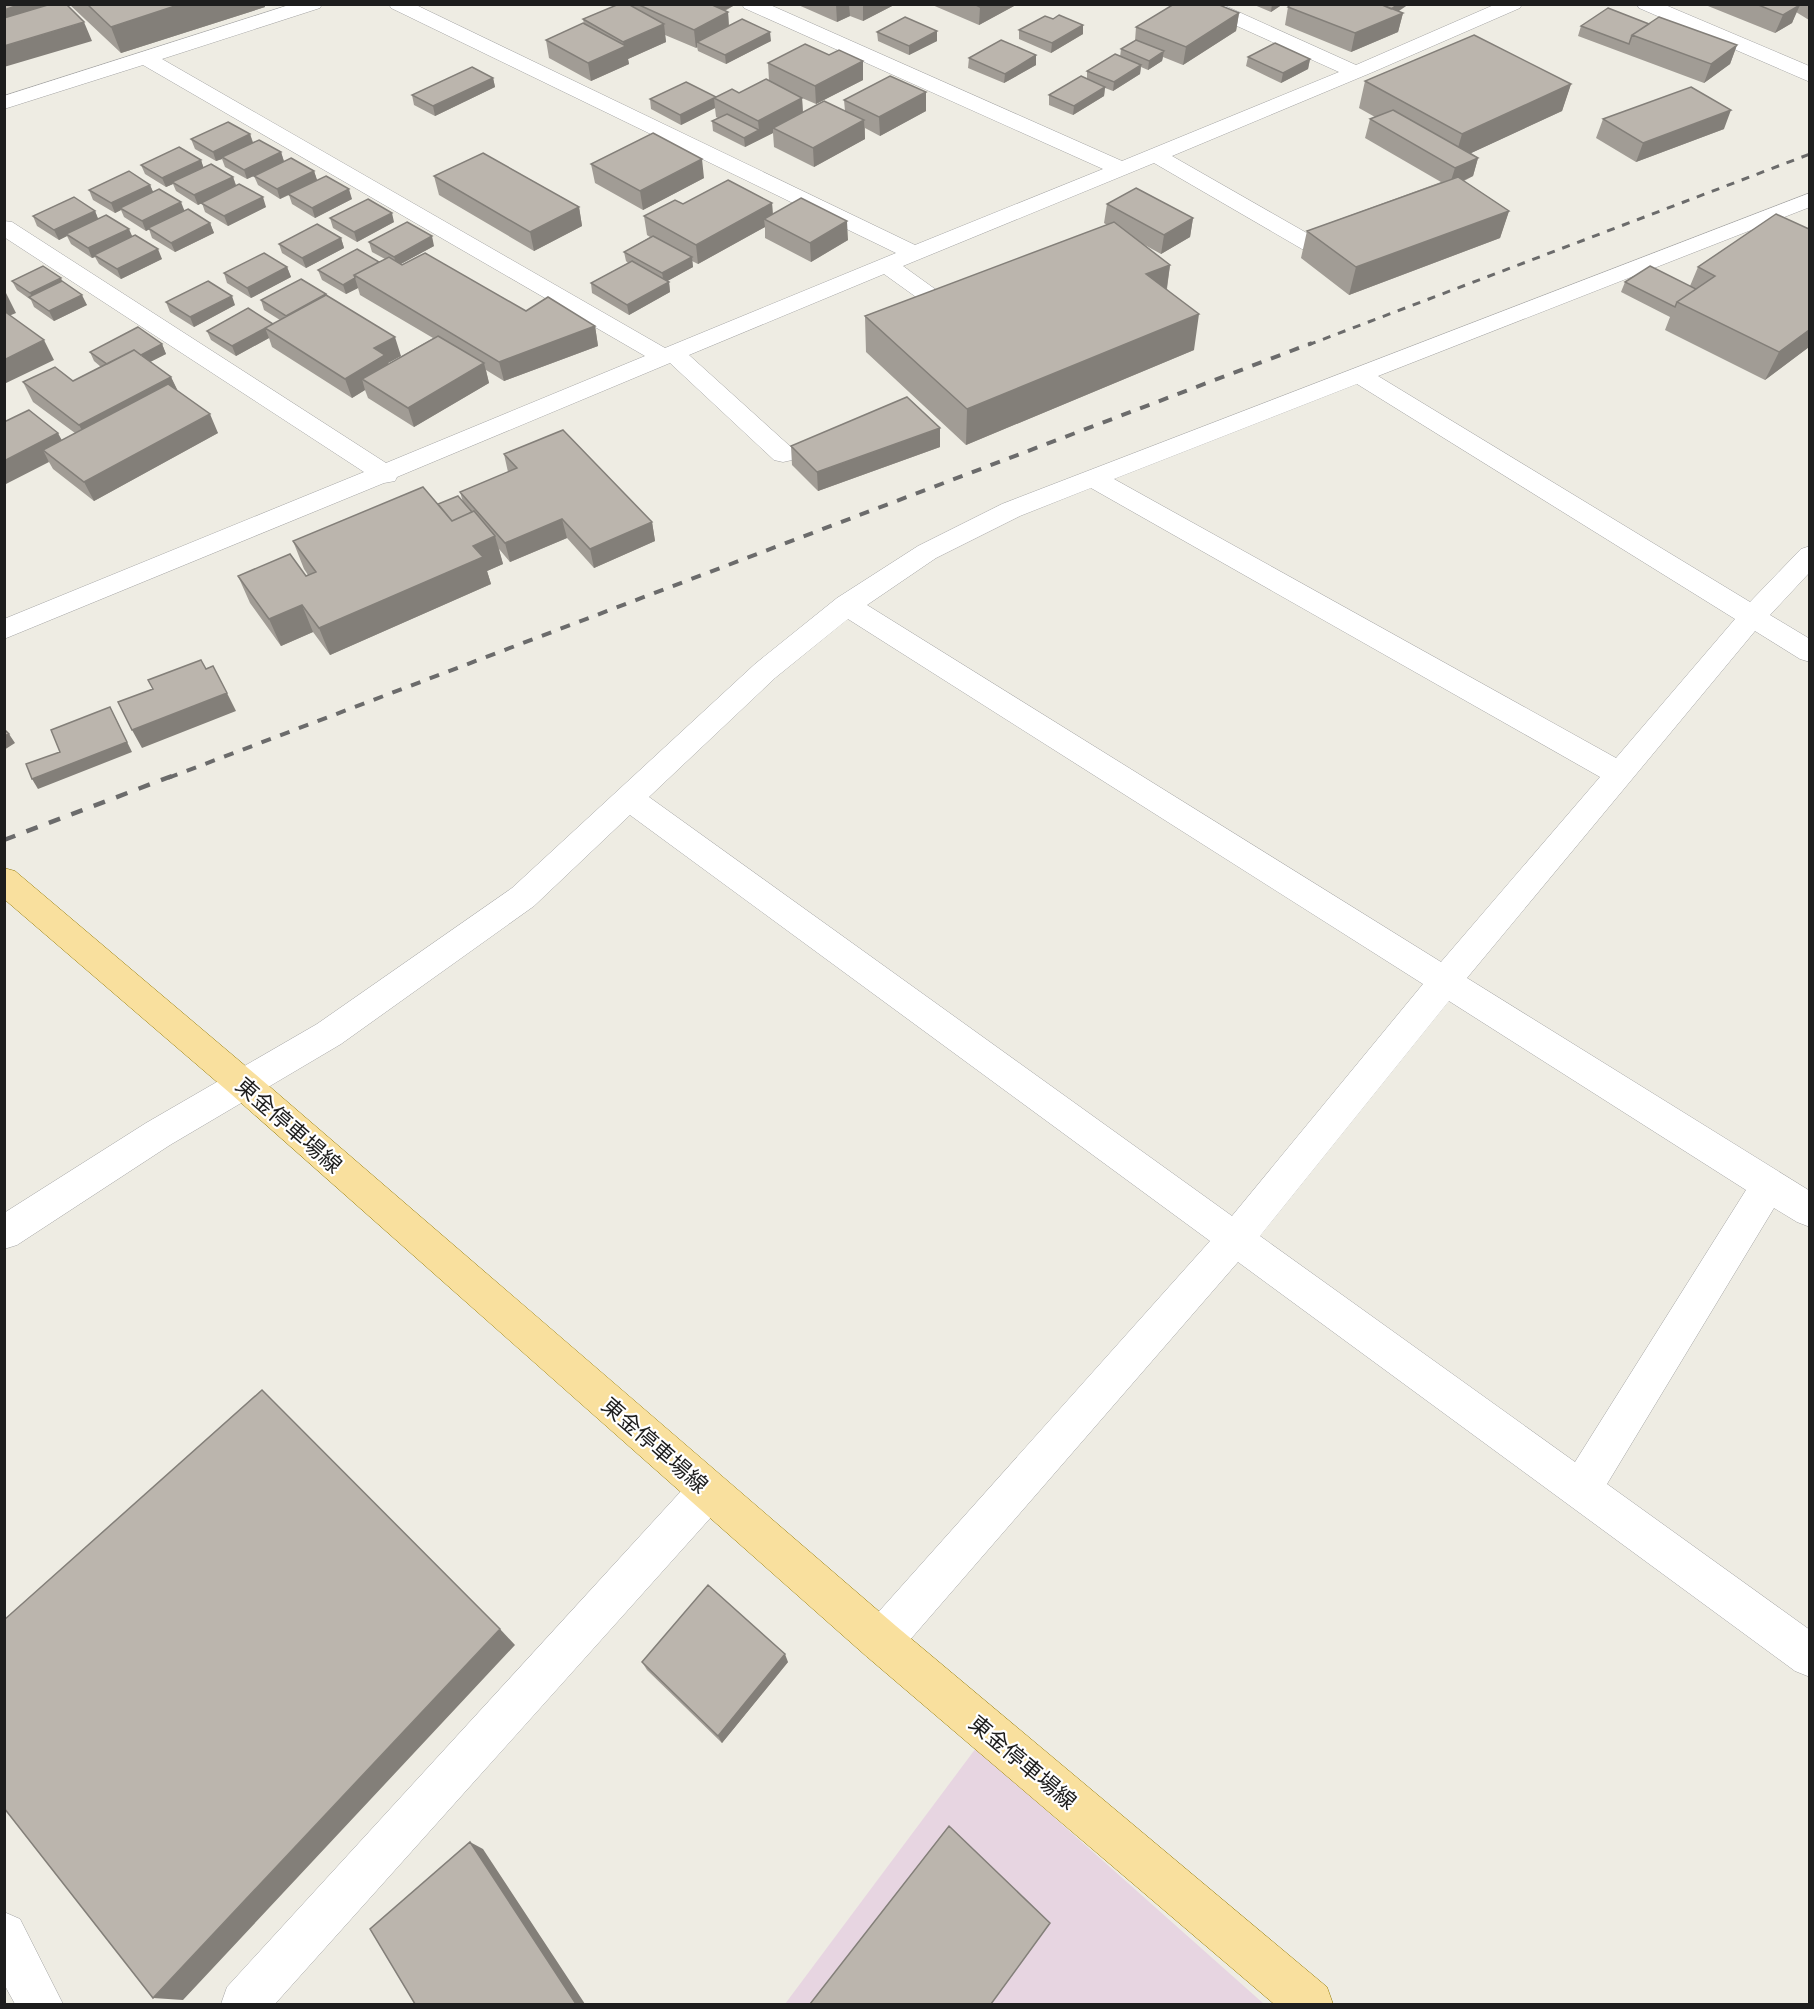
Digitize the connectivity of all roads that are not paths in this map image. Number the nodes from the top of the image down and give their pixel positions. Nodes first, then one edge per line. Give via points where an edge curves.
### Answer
1 (313, 4) edge
2 (398, 4) edge
3 (751, 4) edge
4 (1204, 4) edge
5 (1513, 4) edge
6 (1646, 4) edge
7 (146, 58) junction
8 (1806, 70) edge
9 (1354, 72) junction
10 (4, 103) edge
11 (1155, 155) junction
12 (1121, 169) junction
13 (1809, 200) edge
14 (4, 227) edge
15 (1363, 227) edge
16 (915, 253) junction
17 (888, 266) junction
18 (945, 307) edge
19 (668, 355) junction
20 (1358, 374) junction
21 (783, 454) dead end
22 (386, 475) junction
23 (1093, 478) junction
24 (1809, 555) edge
25 (847, 605) junction
26 (1752, 617) junction
27 (4, 630) edge
28 (1809, 652) edge
29 (1620, 774) junction
30 (630, 799) junction
31 (4, 880) edge
32 (1445, 981) junction
33 (243, 1084) junction
34 (1769, 1185) junction
35 (1809, 1211) edge
36 (4, 1233) edge
37 (1236, 1238) junction
38 (1581, 1489) junction
39 (708, 1491) junction
40 (881, 1641) junction
41 (1809, 1656) edge
42 (4, 1935) edge
43 (40, 2004) edge
44 (244, 2004) edge
45 (1310, 2004) edge

1 - 7 street
2 - 16 street
3 - 12 street
4 - 9 street
5 - 9 street
6 - 8 street
7 - 10 street
7 - 19 street
9 - 11 street
11 - 12 street
11 - 15 street via 1310,244
12 - 16 street
13 - 20 street
14 - 22 street
16 - 17 street
17 - 18 street
17 - 19 street
19 - 21 street
19 - 22 street
20 - 23 street
20 - 26 street
22 - 27 street
23 - 25 street via 1011,510 927,552
23 - 29 street
24 - 26 street
25 - 30 street via 765,671
25 - 32 street
26 - 28 street
26 - 29 street
29 - 32 street
30 - 33 street via 523,897 329,1034
30 - 37 street
31 - 33 main road, 東金停車場線
32 - 34 street
32 - 37 street
33 - 36 street
33 - 39 main road, 東金停車場線
34 - 35 street
34 - 38 street
37 - 38 street
37 - 40 street
38 - 41 street
39 - 40 main road, 東金停車場線
39 - 44 street
40 - 45 main road, 東金停車場線
42 - 43 street

